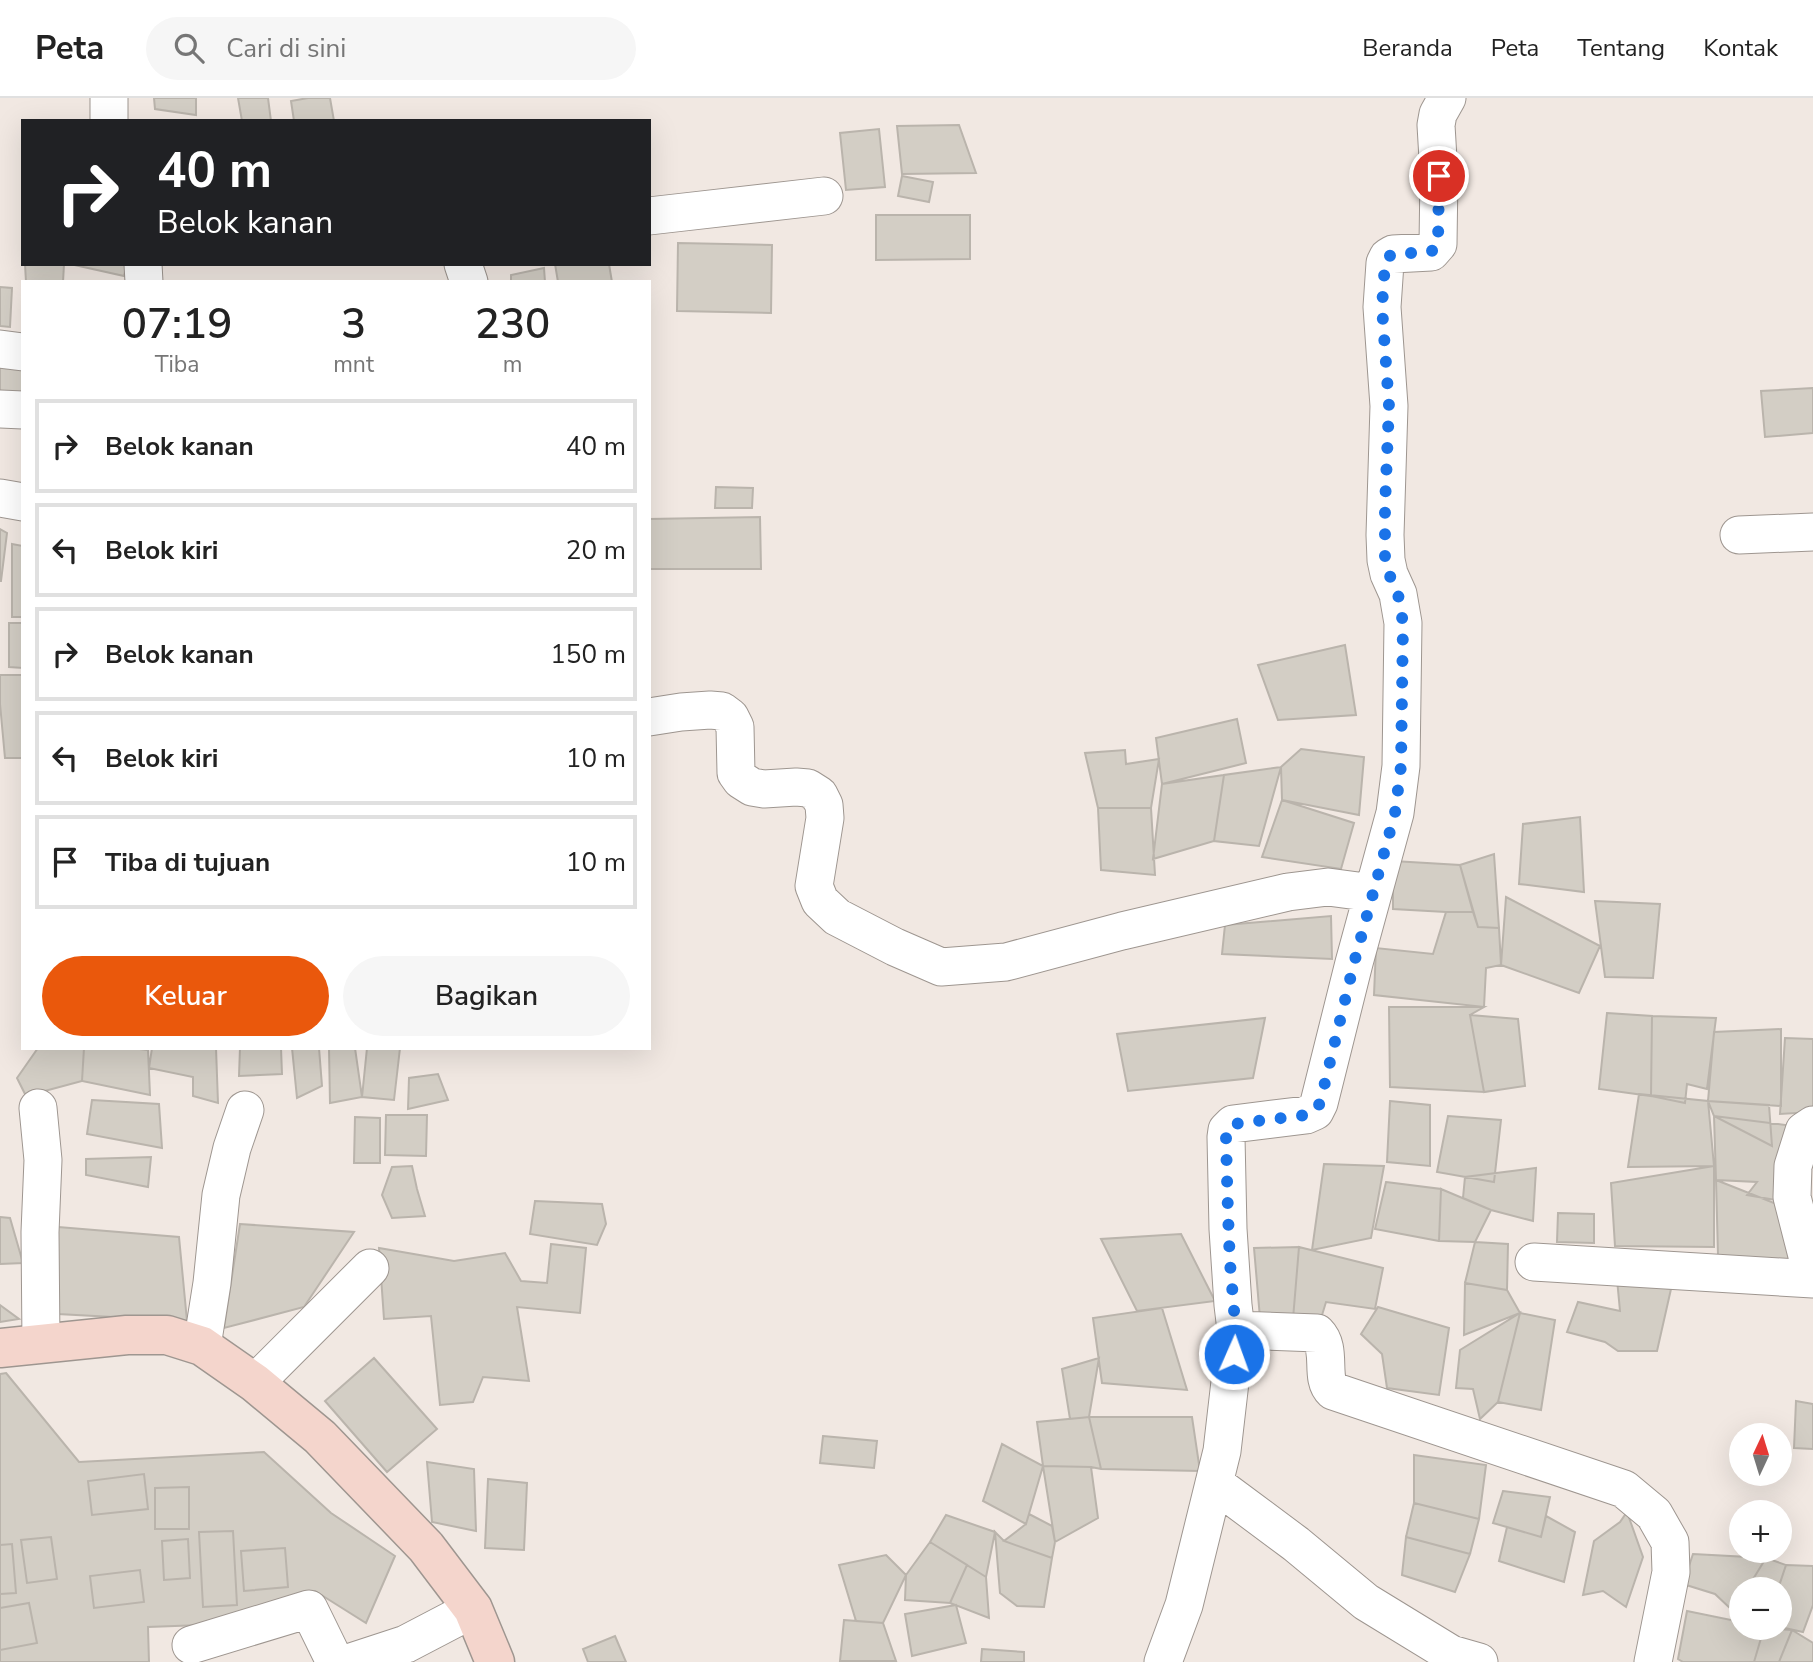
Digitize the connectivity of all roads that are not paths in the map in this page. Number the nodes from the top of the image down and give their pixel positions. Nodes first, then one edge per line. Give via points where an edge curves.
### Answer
1 (108, 98) edge
2 (1447, 98) edge
3 (109, 119) edge
4 (824, 196) dead end
5 (651, 216) edge
6 (0, 349) edge
7 (21, 352) edge
8 (0, 409) edge
9 (21, 410) edge
10 (0, 498) edge
11 (21, 502) edge
12 (1813, 532) edge
13 (1739, 534) dead end
14 (651, 717) edge
15 (1373, 893) junction
16 (38, 1108) dead end
17 (245, 1110) dead end
18 (1813, 1125) edge
19 (1534, 1262) dead end
20 (370, 1268) dead end
21 (1813, 1279) edge
22 (1236, 1330) junction
23 (41, 1343) junction
24 (202, 1346) junction
25 (0, 1348) edge
26 (255, 1383) junction
27 (1214, 1483) junction
28 (473, 1609) junction
29 (191, 1644) dead end
30 (334, 1662) edge
31 (351, 1662) edge
32 (495, 1662) edge
33 (1163, 1662) edge
34 (1479, 1662) edge
35 (1653, 1662) edge

1 - 3 street
2 - 15 street via 1436,125 1438,244 1431,252 1393,254 1385,263 1382,307 1389,406 1385,560 1403,623 1401,766 1395,813
4 - 5 street
6 - 7 street
8 - 9 street
10 - 11 street
12 - 13 street
14 - 15 street via 710,710 730,717 735,727 736,773 741,780 764,789 808,788 824,805 814,886 820,901 837,917 941,967 1006,962 1288,892 1328,887
15 - 22 street via 1320,1103 1306,1115 1233,1124 1227,1130
16 - 23 street via 43,1160
17 - 24 street via 221,1195
18 - 21 street via 1804,1131 1793,1166 1792,1197
19 - 21 street
20 - 26 street
22 - 27 street
22 - 35 street via 1317,1333 1326,1355 1327,1384 1333,1391 1625,1489 1654,1514 1670,1542 1671,1573
23 - 24 street via 167,1335
23 - 25 street
24 - 26 street
26 - 28 street via 320,1437 426,1547
27 - 33 street via 1184,1605
27 - 34 street via 1366,1602 1451,1654
28 - 31 street via 406,1644
28 - 32 street
29 - 30 street via 309,1609

